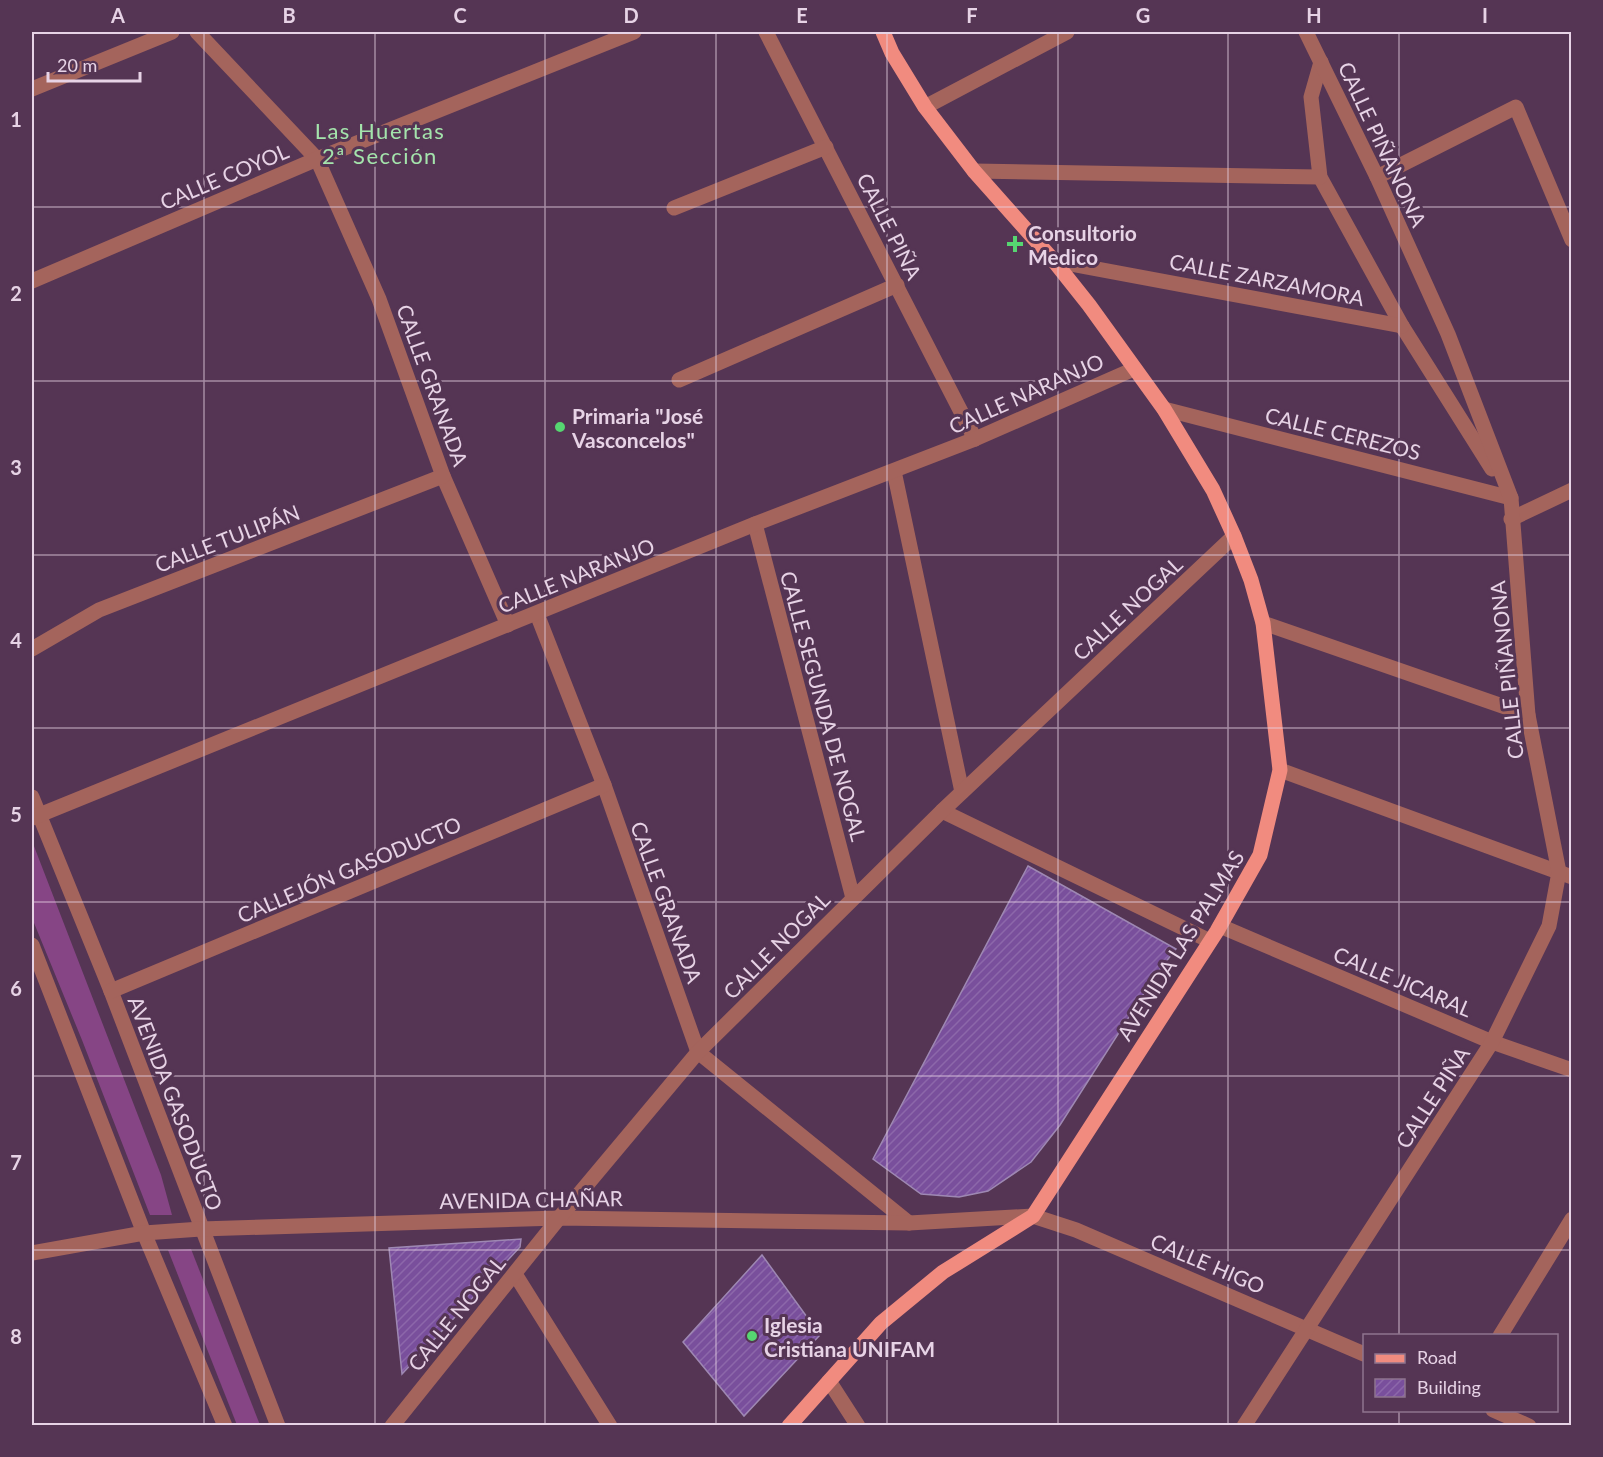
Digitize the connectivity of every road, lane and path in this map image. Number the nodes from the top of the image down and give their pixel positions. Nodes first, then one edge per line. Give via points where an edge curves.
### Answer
1 (172, 32) edge
2 (197, 32) edge
3 (634, 32) edge
4 (766, 32) edge
5 (883, 32) edge
6 (1067, 32) edge
7 (1306, 32) edge
8 (1322, 62) junction
9 (32, 89) edge
10 (925, 107) junction
11 (826, 147) junction
12 (317, 159) junction
13 (974, 171) junction
14 (1320, 177) junction
15 (1377, 177) junction
16 (674, 208) dead end
17 (1572, 240) edge
18 (1054, 261) junction
19 (32, 281) edge
20 (897, 285) junction
21 (1402, 326) junction
22 (1134, 369) junction
23 (679, 380) dead end
24 (1164, 409) junction
25 (975, 439) junction
26 (894, 471) junction
27 (443, 476) junction
28 (1572, 490) edge
29 (1511, 498) junction
30 (1511, 519) junction
31 (755, 524) junction
32 (1234, 536) junction
33 (537, 614) junction
34 (1263, 623) junction
35 (508, 625) junction
36 (32, 649) edge
37 (1528, 715) junction
38 (1280, 770) junction
39 (604, 785) junction
40 (962, 792) junction
41 (32, 797) edge
42 (942, 811) junction
43 (35, 816) edge
44 (1565, 875) edge
45 (853, 898) junction
46 (1220, 926) junction
47 (1210, 941) junction
48 (32, 945) edge
49 (111, 991) junction
50 (1492, 1042) junction
51 (699, 1052) junction
52 (1572, 1070) edge
53 (1033, 1216) junction
54 (560, 1218) junction
55 (1572, 1219) edge
56 (909, 1223) junction
57 (201, 1229) junction
58 (144, 1233) junction
59 (32, 1253) edge
60 (515, 1274) junction
61 (1307, 1328) junction
62 (1501, 1334) edge
63 (1363, 1353) edge
64 (829, 1381) junction
65 (1498, 1412) edge
66 (225, 1425) edge
67 (278, 1425) edge
68 (392, 1425) edge
69 (610, 1425) edge
70 (789, 1425) edge
71 (858, 1425) edge
72 (1244, 1425) edge
73 (1529, 1425) edge

1 - 9 street
2 - 12 street, CALLE GRANADA
3 - 12 street, CALLE COYOL
4 - 11 street, CALLE PIÑA
5 - 10 main road, AVENIDA LAS PALMAS
6 - 10 street
7 - 8 street
8 - 14 street, CALLE PIÑANONA via 1311,97
8 - 15 street, CALLE PIÑANONA
10 - 13 main road, AVENIDA LAS PALMAS
11 - 16 street
11 - 20 street, CALLE PIÑA
12 - 19 street, CALLE COYOL
12 - 27 street, CALLE GRANADA via 379,299
13 - 14 street
13 - 18 main road, AVENIDA LAS PALMAS
14 - 21 street, CALLE PIÑANONA
15 - 17 street via 1516,107
15 - 29 street, CALLE PIÑANONA via 1448,334
18 - 21 street, CALLE ZARZAMORA
18 - 22 main road, AVENIDA LAS PALMAS
20 - 23 street
20 - 25 street, CALLE PIÑA
21 - 29 street, CALLE PIÑANONA
22 - 24 main road, AVENIDA LAS PALMAS
22 - 25 street, CALLE NARANJO
24 - 29 street, CALLE CEREZOS
24 - 32 main road, AVENIDA LAS PALMAS via 1213,490
25 - 26 street, CALLE NARANJO
26 - 31 street, CALLE NARANJO
26 - 40 street
27 - 35 street, CALLE GRANADA
27 - 36 street, CALLE TULIPÁN via 99,610
28 - 30 street
29 - 30 street, CALLE PIÑANONA
30 - 37 street, CALLE PIÑANONA
31 - 33 street, CALLE NARANJO
31 - 45 street, CALLE SEGUNDA DE NOGAL
32 - 34 main road, AVENIDA LAS PALMAS
32 - 40 street, CALLE NOGAL
33 - 35 street, CALLE NARANJO
33 - 39 street, CALLE GRANADA
34 - 37 street
34 - 38 main road, AVENIDA LAS PALMAS
35 - 43 street, CALLE NARANJO
37 - 44 street, CALLE PIÑANONA
38 - 44 street
38 - 46 main road, AVENIDA LAS PALMAS via 1260,855
39 - 49 street, CALLEJÓN GASODUCTO
39 - 51 street, CALLE GRANADA
40 - 42 street, CALLE NOGAL
41 - 43 street, AVENIDA GASODUCTO
42 - 45 street, CALLE NOGAL
42 - 47 street
43 - 49 street, AVENIDA GASODUCTO
44 - 50 street, CALLE PIÑA via 1550,926
45 - 51 street, CALLE NOGAL
46 - 47 main road, AVENIDA LAS PALMAS
46 - 50 street, CALLE JICARAL
47 - 53 main road, AVENIDA LAS PALMAS
48 - 58 street
49 - 57 street, AVENIDA GASODUCTO
50 - 52 street, CALLE JICARAL
50 - 61 street, CALLE PIÑA
51 - 54 street, CALLE NOGAL
51 - 56 street
53 - 56 street, AVENIDA CHAÑAR
53 - 61 street, CALLE HIGO via 1076,1230
53 - 64 main road, AVENIDA LAS PALMAS via 943,1272 881,1323
54 - 56 street, AVENIDA CHAÑAR
54 - 57 street, AVENIDA CHAÑAR
54 - 60 street, CALLE NOGAL
55 - 62 street
57 - 58 street, AVENIDA CHAÑAR
57 - 67 street, AVENIDA GASODUCTO
58 - 59 street, AVENIDA CHAÑAR
58 - 66 street
60 - 68 street, CALLE NOGAL
60 - 69 street
61 - 63 street, CALLE HIGO
61 - 72 street, CALLE PIÑA
64 - 70 main road, AVENIDA LAS PALMAS
64 - 71 street
65 - 73 street

